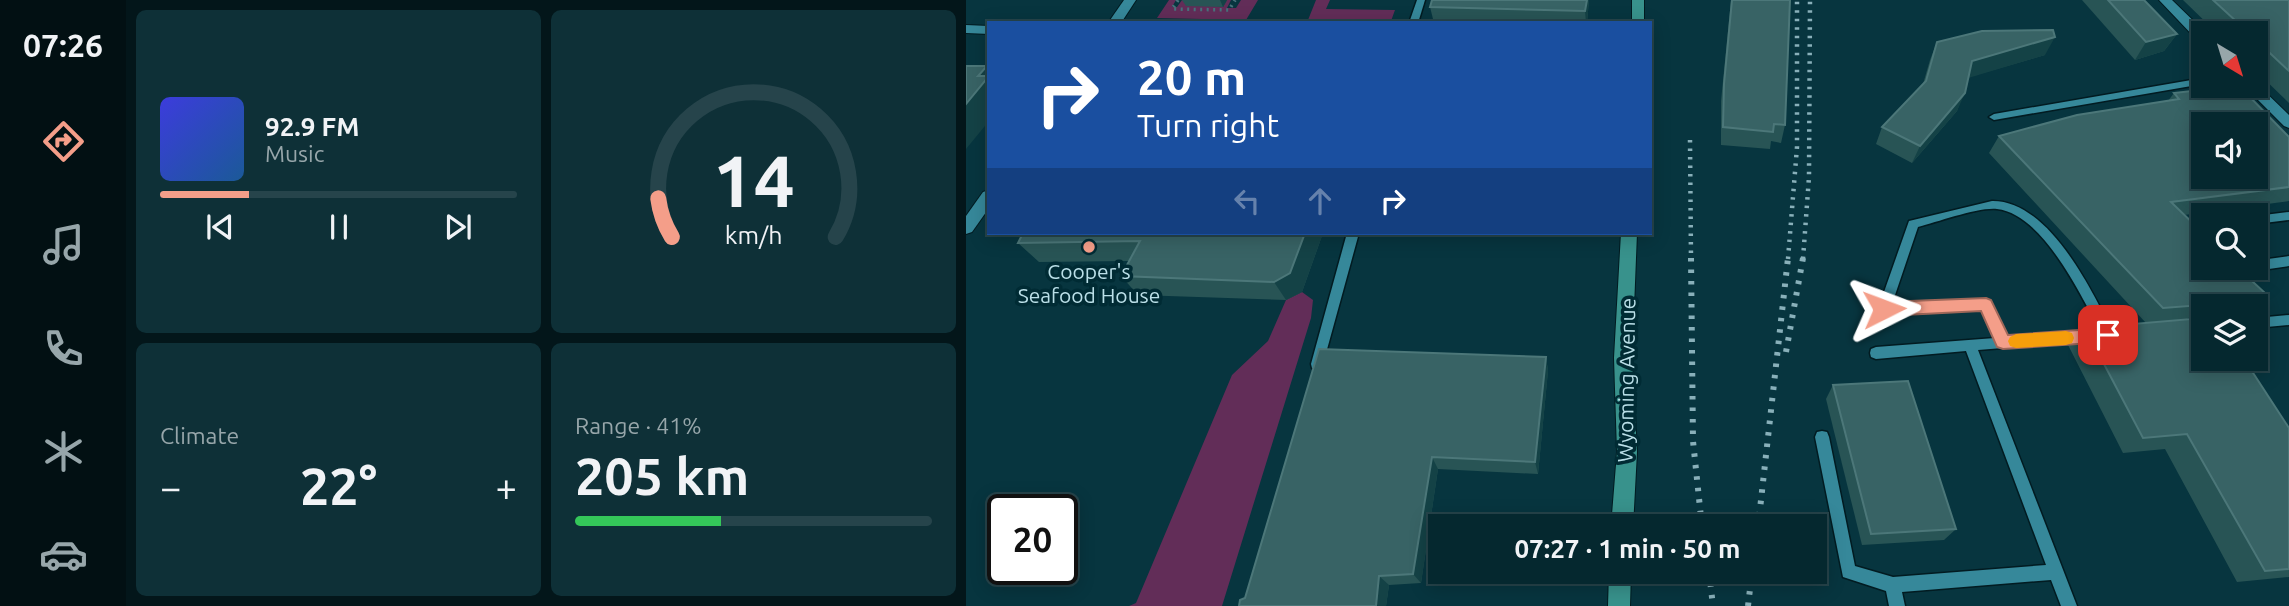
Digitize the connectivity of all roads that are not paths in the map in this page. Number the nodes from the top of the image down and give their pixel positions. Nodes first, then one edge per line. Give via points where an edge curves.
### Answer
1 (1130, 0) edge
2 (1420, 0) edge
3 (1638, 0) edge
4 (2165, 0) edge
5 (1115, 21) edge
6 (1414, 21) edge
7 (1638, 21) edge
8 (2191, 26) edge
9 (966, 30) edge
10 (987, 30) edge
11 (2191, 82) edge
12 (2263, 98) edge
13 (1994, 117) dead end
14 (2289, 123) edge
15 (987, 199) edge
16 (2289, 216) edge
17 (2268, 219) edge
18 (966, 228) edge
19 (1352, 235) edge
20 (1629, 235) edge
21 (2289, 261) edge
22 (2268, 264) edge
23 (2289, 320) edge
24 (2268, 322) edge
25 (2003, 342) junction
26 (1970, 345) junction
27 (1876, 353) dead end
28 (1312, 379) edge
29 (1822, 437) dead end
30 (1623, 514) edge
31 (2056, 572) junction
32 (1620, 584) edge
33 (1893, 585) junction
34 (1619, 606) edge
35 (1897, 606) edge
36 (2069, 606) edge

1 - 5 street
2 - 6 lane
3 - 7 main road
4 - 8 street
9 - 10 street
11 - 13 lane
12 - 14 street
15 - 18 street
16 - 17 lane
19 - 28 lane
20 - 30 main road, Wyoming Avenue
21 - 22 lane
23 - 24 lane
25 - 25 lane via 2115,334 2054,242 2024,216 1997,205 1913,224 1884,309 1986,304
25 - 26 lane
26 - 27 lane
26 - 31 lane
29 - 33 lane via 1848,572
31 - 33 lane
31 - 36 lane
32 - 34 main road
33 - 35 lane

